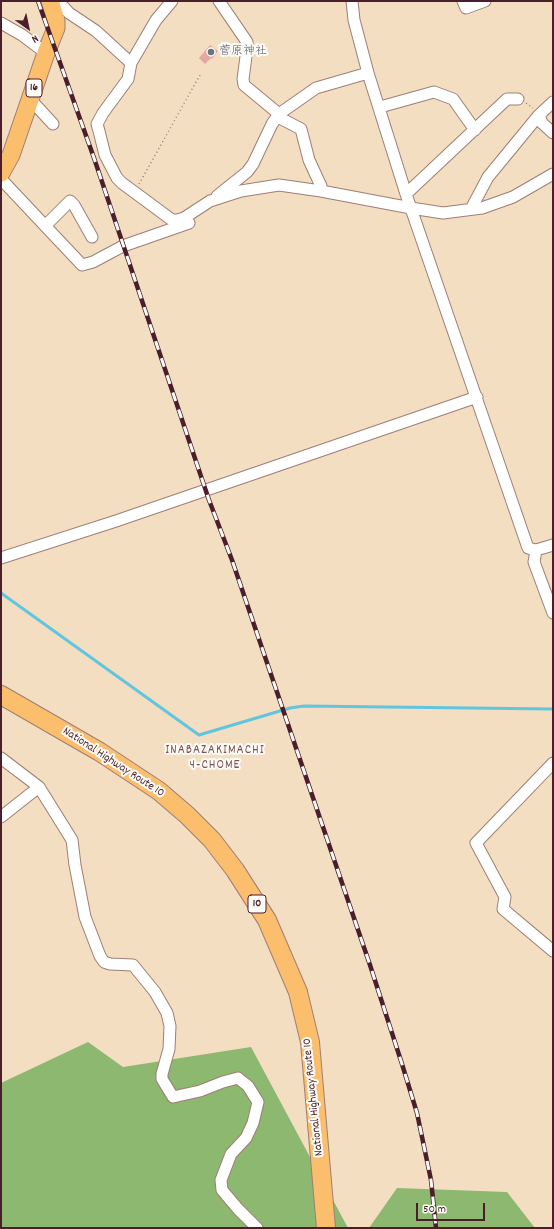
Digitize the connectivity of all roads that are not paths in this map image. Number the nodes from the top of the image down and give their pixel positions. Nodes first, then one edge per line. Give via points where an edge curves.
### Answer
1 (50, 1) edge
2 (58, 1) edge
3 (172, 1) edge
4 (220, 1) edge
5 (352, 1) edge
6 (463, 1) edge
7 (484, 1) edge
8 (1, 23) edge
9 (46, 53) junction
10 (131, 63) junction
11 (368, 73) junction
12 (30, 99) junction
13 (518, 100) road end
14 (553, 102) edge
15 (380, 107) junction
16 (539, 115) junction
17 (278, 116) junction
18 (53, 124) dead end
19 (475, 130) junction
20 (553, 134) edge
21 (1, 173) edge
22 (553, 174) edge
23 (1, 179) edge
24 (321, 191) junction
25 (231, 194) junction
26 (406, 194) junction
27 (210, 201) junction
28 (411, 208) junction
29 (470, 209) junction
30 (45, 226) junction
31 (92, 237) dead end
32 (476, 397) junction
33 (553, 545) edge
34 (536, 550) junction
35 (1, 558) edge
36 (553, 613) edge
37 (1, 695) edge
38 (1, 758) edge
39 (553, 763) edge
40 (39, 787) junction
41 (1, 817) edge
42 (553, 951) edge
43 (257, 1228) edge
44 (326, 1228) edge

1 - 9 main road, 16 via 56,28
2 - 10 street via 69,13 96,31
3 - 10 street via 156,20
4 - 17 street via 247,42 244,85
5 - 11 street via 354,20
6 - 7 street via 466,8
8 - 9 street
9 - 12 main road, 16
10 - 27 street via 128,79 97,124 105,155 111,166 122,183 172,220 184,218
11 - 15 street
11 - 17 street via 316,88
12 - 18 street
12 - 21 main road, 16 via 11,155
13 - 19 street via 507,99
14 - 16 street
15 - 19 street via 434,92 453,99
15 - 26 street
16 - 20 street
16 - 29 street via 488,176
17 - 24 street via 300,129
17 - 27 street via 247,172
19 - 26 street
22 - 29 street via 513,197 482,208
23 - 30 street
24 - 25 street via 279,185
24 - 28 street
25 - 27 street
25 - 30 street via 192,222 123,246 82,265
26 - 28 street
28 - 29 street via 443,213
28 - 32 street
30 - 31 street via 70,201
32 - 34 street via 528,548
32 - 35 street
33 - 34 street
34 - 36 street via 534,562
37 - 44 highway, National Highway Route 10 / 10 via 100,752 159,791 212,840 267,920 298,992 310,1042
38 - 40 street
39 - 42 street via 476,843 505,897 503,909
40 - 41 street
40 - 43 street via 72,840 85,917 100,956 104,962 110,964 133,965 167,1013 170,1026 169,1049 162,1079 173,1097 238,1078 248,1086 258,1102 246,1138 231,1154 221,1180 222,1190

